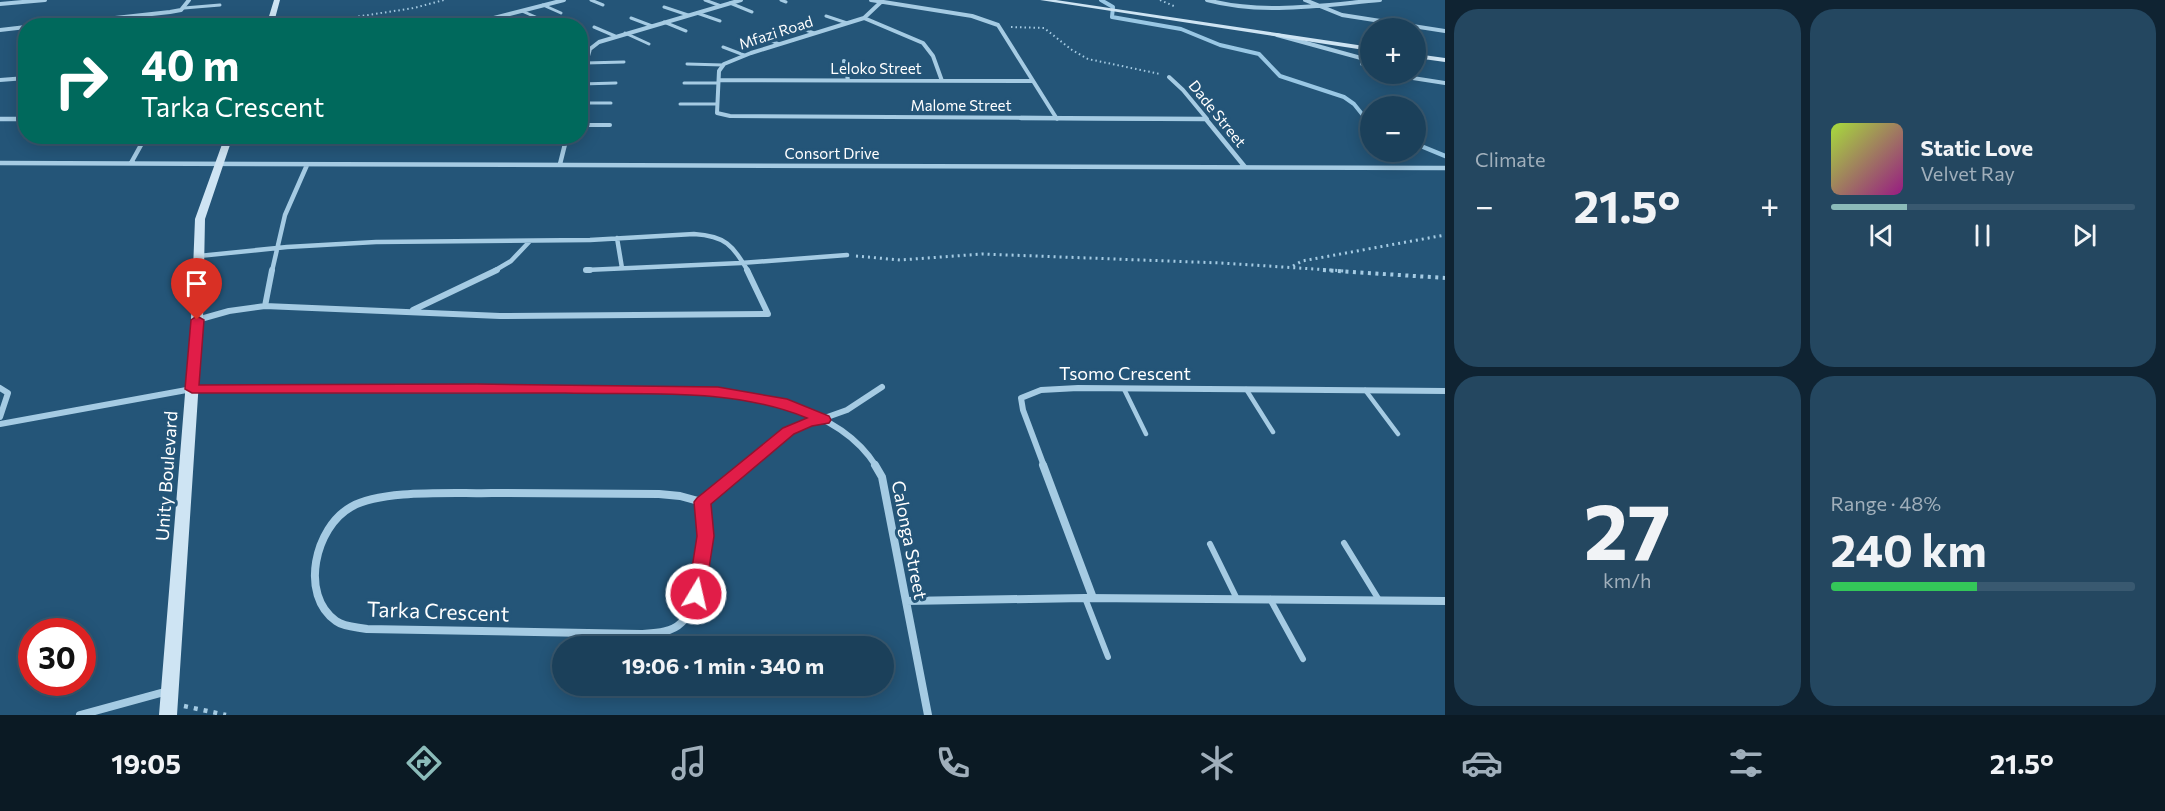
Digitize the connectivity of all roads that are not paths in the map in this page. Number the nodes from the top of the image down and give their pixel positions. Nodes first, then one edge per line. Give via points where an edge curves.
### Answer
1 (45, 0) edge
2 (189, 0) edge
3 (277, 0) edge
4 (564, 0) edge
5 (591, 0) edge
6 (705, 0) edge
7 (741, 0) edge
8 (781, 0) edge
9 (871, 0) edge
10 (1043, 0) edge
11 (1207, 0) edge
12 (1305, 0) edge
13 (1380, 0) edge
14 (786, 2) dead end
15 (881, 2) junction
16 (730, 3) junction
17 (0, 4) edge
18 (1314, 4) junction
19 (220, 5) dead end
20 (543, 5) junction
21 (603, 5) dead end
22 (721, 6) junction
23 (664, 7) dead end
24 (184, 8) junction
25 (522, 11) junction
26 (752, 12) dead end
27 (561, 13) dead end
28 (697, 13) junction
29 (687, 15) junction
30 (826, 15) dead end
31 (122, 18) edge
32 (271, 18) edge
33 (500, 18) edge
34 (538, 18) edge
35 (631, 18) dead end
36 (864, 18) junction
37 (720, 21) dead end
38 (664, 22) junction
39 (847, 23) junction
40 (792, 25) dead end
41 (652, 26) junction
42 (594, 27) dead end
43 (18, 28) edge
44 (0, 30) edge
45 (686, 31) dead end
46 (1445, 31) edge
47 (625, 33) junction
48 (814, 33) junction
49 (1275, 34) junction
50 (615, 36) junction
51 (759, 36) dead end
52 (649, 44) dead end
53 (779, 44) junction
54 (723, 47) dead end
55 (1360, 48) edge
56 (590, 49) joint
57 (588, 54) edge
58 (744, 55) junction
59 (1426, 57) edge
60 (1360, 58) edge
61 (1445, 60) edge
62 (844, 61) dead end
63 (624, 62) dead end
64 (687, 64) dead end
65 (588, 65) edge
66 (723, 65) junction
67 (1169, 77) road end
68 (18, 79) edge
69 (0, 80) edge
70 (1426, 80) edge
71 (848, 81) junction
72 (942, 81) junction
73 (1033, 81) junction
74 (718, 82) junction
75 (615, 83) dead end
76 (684, 83) dead end
77 (1445, 83) edge
78 (588, 84) edge
79 (588, 103) edge
80 (611, 103) dead end
81 (680, 104) dead end
82 (716, 104) junction
83 (719, 114) joint
84 (0, 118) edge
85 (18, 118) edge
86 (1057, 119) junction
87 (1204, 119) junction
88 (588, 125) edge
89 (610, 125) dead end
90 (142, 144) edge
91 (226, 144) edge
92 (565, 144) edge
93 (0, 163) edge
94 (131, 163) junction
95 (560, 164) junction
96 (218, 165) junction
97 (307, 165) junction
98 (1245, 167) junction
99 (1445, 168) edge
100 (617, 238) junction
101 (530, 241) junction
102 (277, 248) junction
103 (846, 255) road end
104 (198, 256) junction
105 (741, 263) junction
106 (622, 268) junction
107 (586, 270) dead end
108 (265, 306) junction
109 (411, 311) junction
110 (197, 320) junction
111 (882, 387) dead end
112 (0, 388) edge
113 (192, 389) junction
114 (1124, 389) junction
115 (1246, 389) junction
116 (1365, 390) junction
117 (1445, 391) edge
118 (0, 417) edge
119 (824, 420) junction
120 (0, 424) edge
121 (1273, 432) dead end
122 (1146, 434) dead end
123 (1398, 434) dead end
124 (702, 502) junction
125 (1344, 543) dead end
126 (1210, 544) dead end
127 (1089, 598) junction
128 (1237, 599) junction
129 (1270, 599) junction
130 (1379, 600) junction
131 (1445, 600) edge
132 (906, 601) junction
133 (1108, 657) dead end
134 (1303, 659) dead end
135 (169, 703) edge
136 (80, 715) edge
137 (928, 715) edge

1 - 17 street
2 - 24 street
3 - 32 street
4 - 20 street
5 - 21 lane
6 - 22 lane
7 - 16 street
8 - 14 lane
9 - 15 street
10 - 49 street
11 - 18 street via 1247,7
12 - 18 street
13 - 18 street
15 - 36 street, Mfazi Road
15 - 73 street via 980,18 1001,27
16 - 22 street
16 - 26 lane
18 - 46 street via 1345,16
19 - 24 lane
20 - 25 street
20 - 27 lane
22 - 28 street
23 - 29 lane
24 - 31 street
25 - 33 street
25 - 34 lane
28 - 29 street
28 - 37 lane
29 - 38 street
30 - 39 lane
35 - 41 lane
36 - 39 street, Mfazi Road
36 - 72 street via 923,43 933,56
38 - 41 street
38 - 45 lane
39 - 48 street, Mfazi Road
40 - 48 lane
41 - 47 street
42 - 50 lane
43 - 44 street
47 - 50 street
47 - 52 lane
48 - 53 street, Mfazi Road
49 - 55 street
49 - 60 street
50 - 56 street
51 - 53 lane
53 - 58 street, Mfazi Road
54 - 58 lane
56 - 57 street
58 - 66 street, Mfazi Road
59 - 61 street
62 - 71 street
63 - 65 lane
64 - 66 lane
66 - 74 street, Mfazi Road
67 - 87 street, Dade Street
68 - 69 street
70 - 77 street
71 - 72 street, Leloko Street
71 - 74 street, Leloko Street
72 - 73 street, Leloko Street
73 - 86 street
74 - 76 lane
74 - 82 street, Mfazi Road
75 - 78 lane
79 - 80 lane
81 - 82 lane
82 - 83 street, Mfazi Road
83 - 86 street, Malome Street
84 - 85 street
86 - 87 street, Malome Street
87 - 98 street, Dade Street
88 - 89 lane
90 - 94 street
91 - 96 street, Unity Boulevard
92 - 95 street
93 - 94 street, Consort Drive
94 - 96 street, Consort Drive
95 - 97 street, Consort Drive
95 - 98 street, Consort Drive
96 - 97 street, Consort Drive
96 - 104 street, Unity Boulevard via 200,219
97 - 102 street via 294,187
98 - 99 street, Consort Drive
100 - 101 street
100 - 105 street via 710,234 729,242
100 - 106 street
101 - 102 street via 435,240
101 - 109 street via 499,270
102 - 104 street
102 - 108 street
103 - 105 street
104 - 110 street, Unity Boulevard
105 - 106 street
105 - 109 street via 768,314 500,316
106 - 107 street
108 - 109 street
108 - 110 street
110 - 113 street, Unity Boulevard
111 - 119 street
112 - 118 street via 8,393
113 - 119 street, Calonga Street via 718,391 782,403
113 - 120 street, Calonga Street
113 - 135 street, Unity Boulevard
114 - 115 street, Tsomo Crescent
114 - 122 lane
114 - 127 street, Tsomo Crescent via 1046,389 1021,398
115 - 116 street, Tsomo Crescent
115 - 121 lane
116 - 117 street, Tsomo Crescent
116 - 123 lane
119 - 124 street via 789,431
119 - 132 street, Calonga Street via 855,441 878,466
124 - 124 street, Tarka Crescent via 706,536 692,610 682,623 658,633 367,629 337,621 323,609 317,592 315,573 323,539 345,511 371,501 469,494 603,494 680,496
125 - 130 lane
126 - 128 lane
127 - 128 street
127 - 132 street
127 - 133 lane
128 - 129 street
129 - 130 street
129 - 134 lane
130 - 131 street
132 - 137 street, Calonga Street
135 - 136 street

